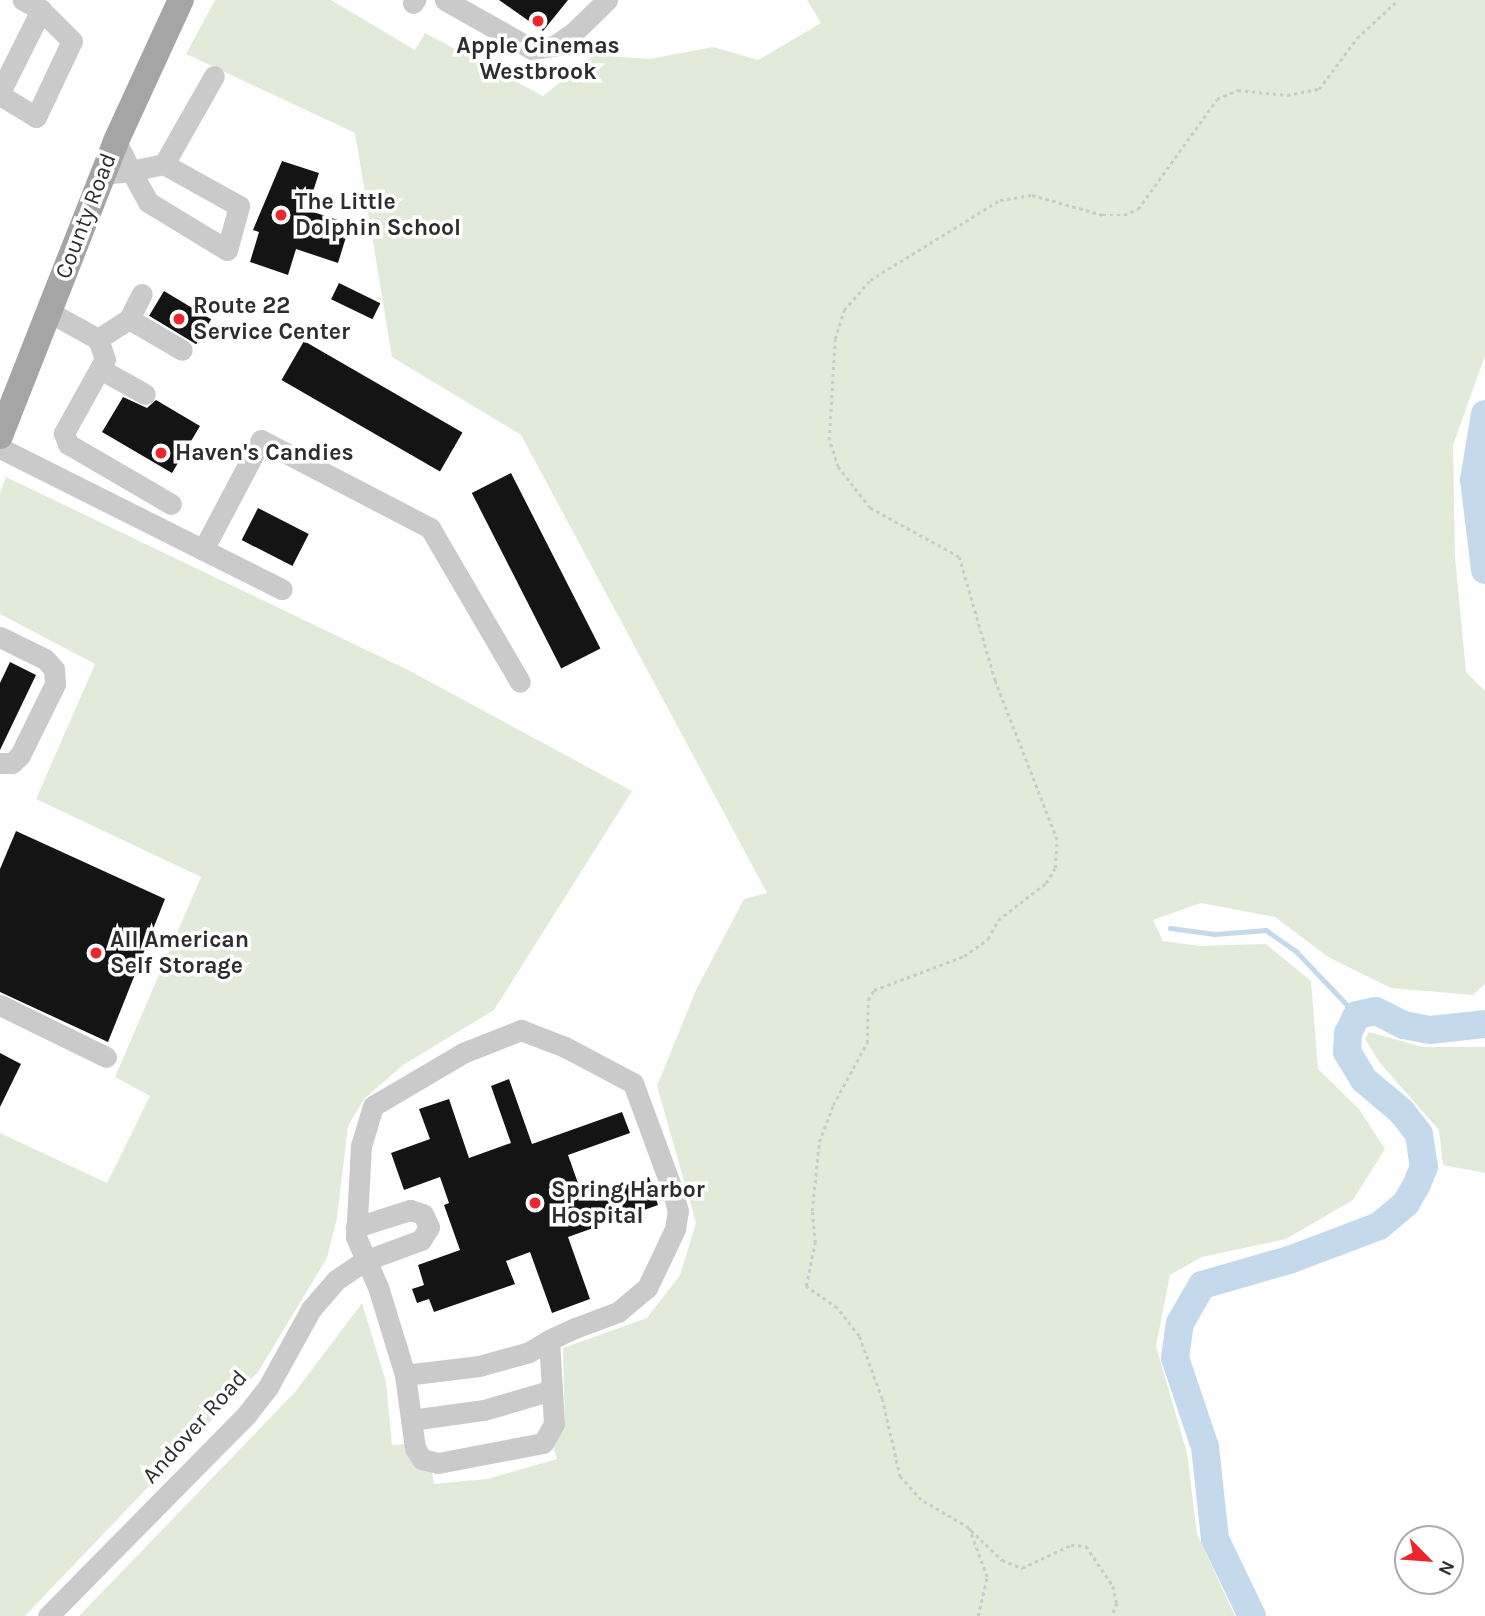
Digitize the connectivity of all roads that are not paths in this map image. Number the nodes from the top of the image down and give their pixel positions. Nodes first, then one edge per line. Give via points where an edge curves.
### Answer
1 (181, 0) edge
2 (445, 0) edge
3 (607, 0) edge
4 (32, 5) edge
5 (214, 76) dead end
6 (0, 94) edge
7 (116, 141) junction
8 (164, 164) junction
9 (131, 171) junction
10 (102, 174) junction
11 (142, 294) dead end
12 (49, 312) junction
13 (129, 320) junction
14 (98, 339) junction
15 (182, 350) dead end
16 (102, 370) junction
17 (145, 394) dead end
18 (0, 436) edge
19 (0, 448) edge
20 (171, 503) dead end
21 (203, 550) junction
22 (282, 589) dead end
23 (0, 637) edge
24 (520, 682) dead end
25 (0, 763) edge
26 (0, 1004) edge
27 (106, 1057) dead end
28 (356, 1227) junction
29 (364, 1261) junction
30 (549, 1340) junction
31 (404, 1375) junction
32 (552, 1390) junction
33 (411, 1420) junction
34 (48, 1616) edge

1 - 7 main road, County Road
2 - 3 lane via 532,50 554,46
4 - 6 lane
4 - 6 lane via 72,41 36,117
5 - 8 lane
7 - 9 lane
7 - 10 main road, County Road
8 - 9 lane
8 - 9 lane via 239,206 227,250 148,202
9 - 10 lane
10 - 12 main road, County Road
11 - 13 lane
12 - 14 lane
12 - 18 main road, County Road
13 - 14 lane
13 - 15 lane
14 - 16 lane via 105,359
16 - 17 lane
16 - 20 lane via 65,439
19 - 21 lane
21 - 22 lane
21 - 24 lane via 261,440 430,528
23 - 25 lane via 45,659 54,669 55,684 20,755 12,763
26 - 27 lane
28 - 29 lane
28 - 29 lane, Andover Road via 417,1210 429,1227 421,1240
28 - 30 lane via 367,1122 373,1106 387,1094 463,1053 521,1030 620,1073 633,1083 642,1102 673,1189 678,1211 675,1229 647,1287 634,1302
29 - 31 lane via 378,1287
29 - 34 lane, Andover Road via 336,1280 311,1309 268,1387 247,1414
30 - 31 lane via 529,1352 479,1366
30 - 32 lane
31 - 33 lane
32 - 33 lane via 484,1410
32 - 33 lane via 553,1430 543,1443 514,1450 429,1462 417,1455

